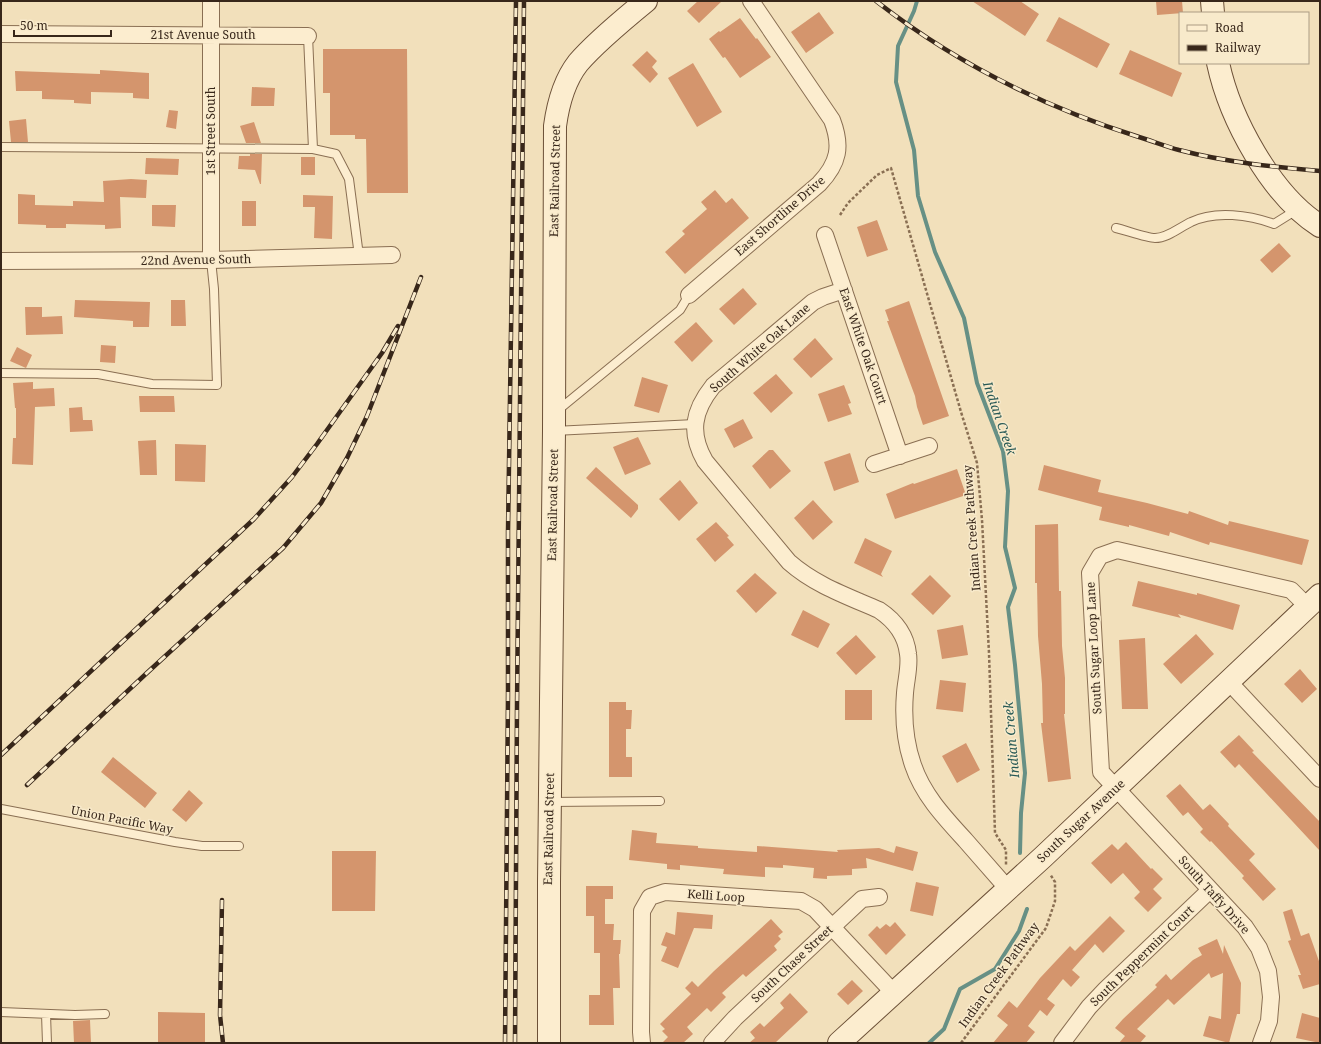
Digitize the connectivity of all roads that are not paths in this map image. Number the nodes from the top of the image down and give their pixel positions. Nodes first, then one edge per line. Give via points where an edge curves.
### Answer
1 (211, 1) edge
2 (751, 1) edge
3 (1212, 1) edge
4 (635, 7) edge
5 (1213, 12) edge
6 (1, 34) edge
7 (211, 36) junction
8 (308, 36) joint
9 (1218, 64) edge
10 (1, 147) edge
11 (211, 148) junction
12 (313, 149) junction
13 (1299, 209) junction
14 (1320, 226) edge
15 (1116, 228) dead end
16 (825, 235) dead end
17 (392, 255) dead end
18 (359, 256) junction
19 (211, 260) junction
20 (1, 261) edge
21 (844, 290) junction
22 (689, 295) joint
23 (1, 373) edge
24 (553, 422) junction
25 (695, 424) junction
26 (929, 446) dead end
27 (900, 456) junction
28 (874, 464) dead end
29 (1314, 601) edge
30 (1229, 682) junction
31 (1320, 779) edge
32 (1116, 788) junction
33 (660, 801) dead end
34 (549, 802) junction
35 (1, 809) edge
36 (239, 846) dead end
37 (1008, 880) junction
38 (1210, 890) junction
39 (879, 897) dead end
40 (832, 927) junction
41 (893, 992) junction
42 (1, 1012) edge
43 (46, 1014) junction
44 (106, 1014) dead end
45 (48, 1043) edge
46 (549, 1043) edge
47 (642, 1043) edge
48 (712, 1043) edge
49 (839, 1043) edge
50 (1062, 1043) edge
51 (1261, 1043) edge

1 - 7 street, 1st Street South
2 - 22 street, East Shortline Drive via 832,120 837,133 838,148 834,164 819,184
3 - 5 street
4 - 24 street, East Railroad Street via 578,64 566,83 558,106 555,126
6 - 7 street, 21st Avenue South
7 - 8 street, 21st Avenue South
7 - 11 street, 1st Street South
8 - 12 lane
9 - 13 street via 1225,90 1250,145 1268,174
10 - 11 lane
11 - 12 lane
11 - 19 street, 1st Street South
12 - 18 lane via 336,154 349,179
13 - 14 street
13 - 15 lane via 1274,224 1258,218 1205,216 1172,233 1155,238
16 - 21 street, East White Oak Court
17 - 18 street, 22nd Avenue South
18 - 19 street, 22nd Avenue South
19 - 20 street, 22nd Avenue South
19 - 23 lane via 217,385 152,384 98,374
21 - 25 street, South White Oak Lane via 813,302 713,386 703,398
21 - 27 street, East White Oak Court
22 - 24 lane via 680,310
24 - 25 lane
24 - 34 street, East Railroad Street
25 - 37 street via 699,450 705,461 789,562 817,582 888,615 895,624 903,636 908,654 904,722 913,766 930,799 942,815
26 - 27 street
27 - 28 street
29 - 30 street, South Sugar Avenue
29 - 32 street, South Sugar Loop Lane via 1291,590 1117,550 1100,556 1090,573 1101,772
30 - 31 street
30 - 32 street, South Sugar Avenue
32 - 37 street, South Sugar Avenue
32 - 38 street, South Taffy Drive
33 - 34 lane
34 - 46 street, East Railroad Street
35 - 36 lane, Union Pacific Way via 175,842 202,846
37 - 41 street, South Sugar Avenue
38 - 50 street, South Peppermint Court via 1106,989
38 - 51 street, South Taffy Drive via 1245,927 1259,948 1268,971 1271,997 1269,1021
39 - 40 street, South Chase Street via 862,899
40 - 41 street, Kelli Loop
40 - 47 street, Kelli Loop via 815,909 800,901 665,892 650,897 642,911
40 - 48 street, South Chase Street
41 - 49 street, South Sugar Avenue
42 - 43 lane
43 - 44 lane
43 - 45 lane

